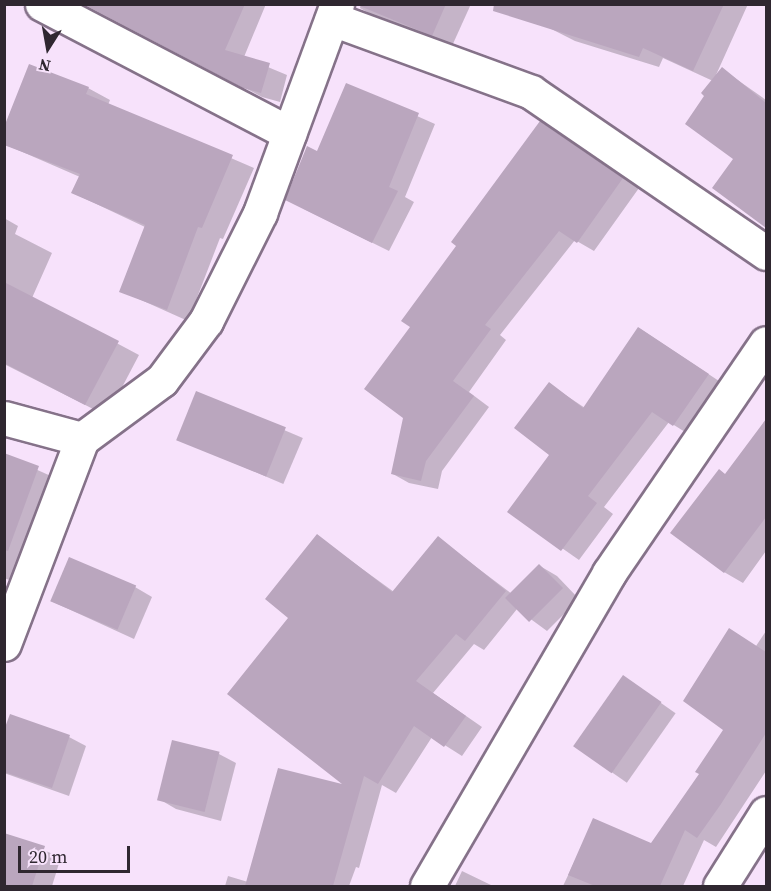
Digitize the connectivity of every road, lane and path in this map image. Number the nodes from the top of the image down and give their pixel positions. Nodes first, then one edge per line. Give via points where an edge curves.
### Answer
1 (42, 4) edge
2 (334, 12) edge
3 (289, 132) junction
4 (766, 253) edge
5 (766, 343) edge
6 (4, 418) edge
7 (82, 439) junction
8 (4, 644) edge
9 (766, 813) edge
10 (427, 886) edge
11 (720, 886) edge

1 - 3 street
2 - 3 street
2 - 4 street via 531,92
3 - 7 street via 260,213 206,321 162,380
5 - 10 street via 609,573
6 - 7 street
7 - 8 street
9 - 11 street

